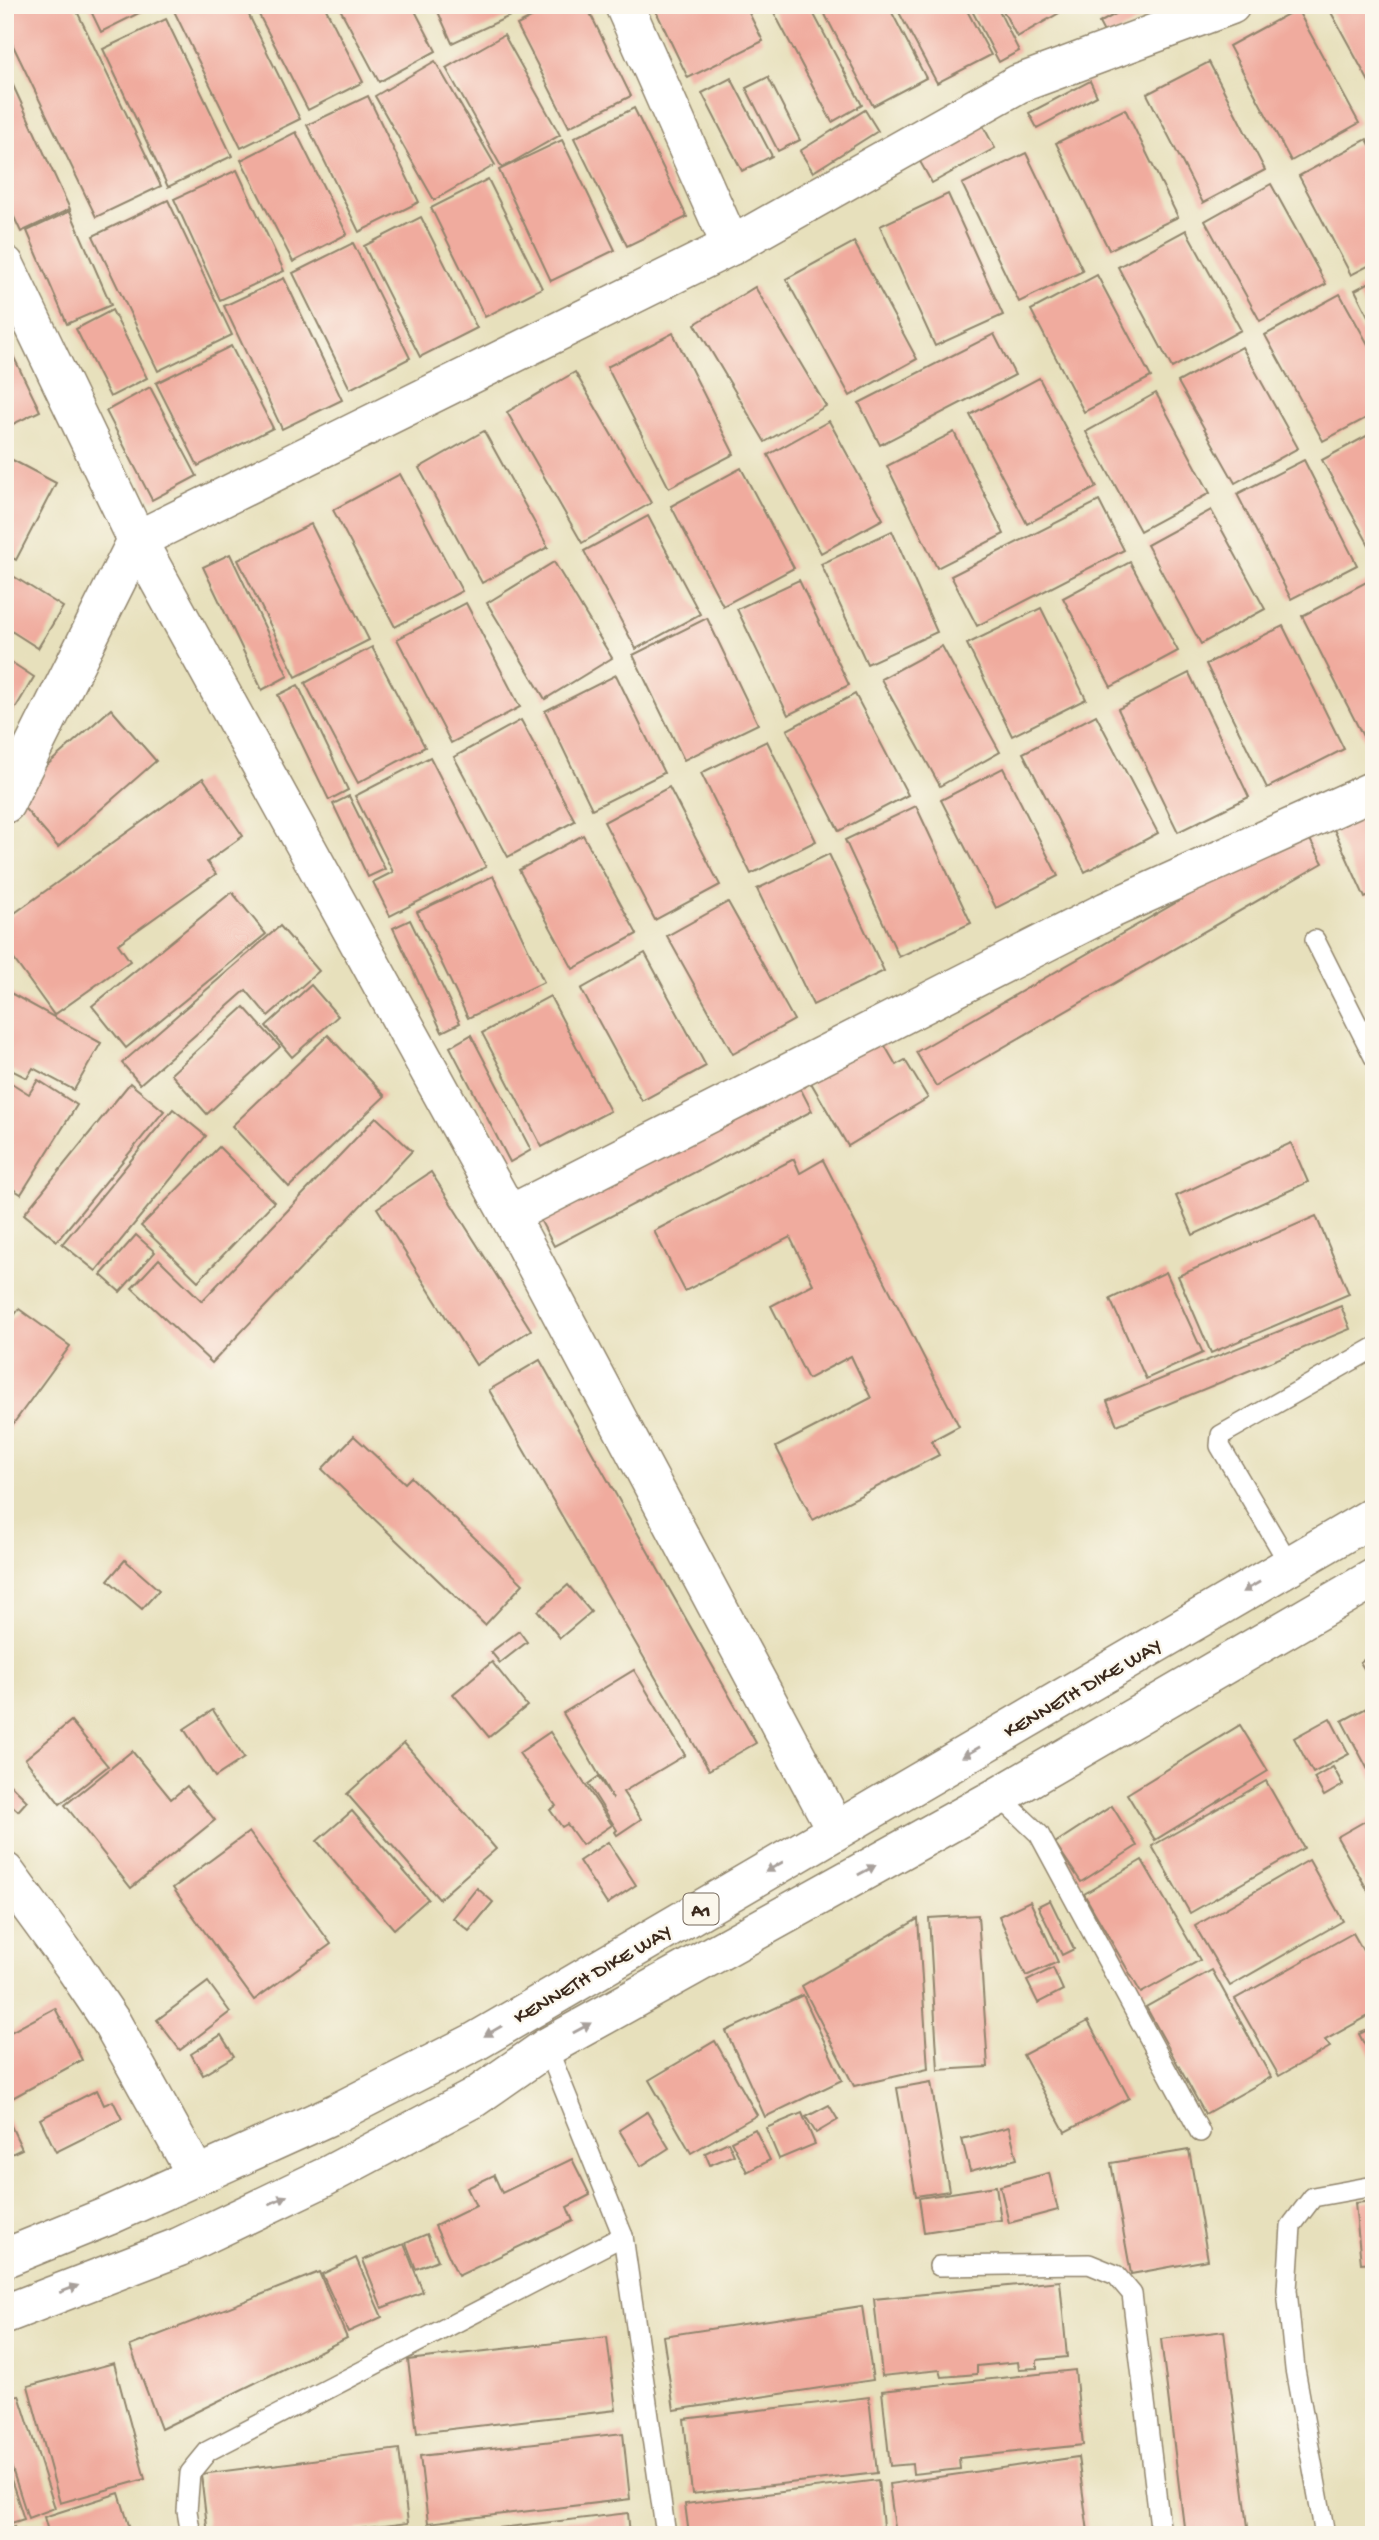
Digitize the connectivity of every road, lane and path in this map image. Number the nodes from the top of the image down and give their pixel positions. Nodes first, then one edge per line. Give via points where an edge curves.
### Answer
1 (624, 5) edge
2 (1231, 5) edge
3 (731, 246) junction
4 (5, 265) edge
5 (137, 540) junction
6 (1374, 790) edge
7 (5, 804) edge
8 (1315, 940) dead end
9 (1374, 1057) edge
10 (509, 1215) junction
11 (1374, 1348) edge
12 (1374, 1516) edge
13 (1290, 1565) junction
14 (1374, 1578) edge
15 (999, 1796) junction
16 (836, 1830) junction
17 (5, 1872) edge
18 (547, 2047) junction
19 (1200, 2132) dead end
20 (197, 2176) junction
21 (1374, 2186) edge
22 (623, 2236) junction
23 (5, 2258) edge
24 (939, 2266) dead end
25 (5, 2314) edge
26 (191, 2535) edge
27 (666, 2535) edge
28 (1161, 2535) edge
29 (1325, 2535) edge

1 - 3 main road
2 - 3 main road via 1018,84
3 - 5 main road
4 - 5 main road
5 - 7 main road
5 - 10 main road
6 - 10 main road via 1107,911
8 - 9 lane
10 - 16 main road
11 - 13 lane via 1221,1435 1220,1446
12 - 13 main road, KENNETH DIKE WAY / A1
13 -> 16 main road, KENNETH DIKE WAY / A1
14 - 15 main road, KENNETH DIKE WAY / A1
18 -> 15 main road, KENNETH DIKE WAY / A1
15 - 19 lane via 1039,1834
16 -> 20 main road, KENNETH DIKE WAY / A1 via 473,2043 336,2113
17 - 20 main road via 112,2023
18 - 22 lane
25 -> 18 main road, KENNETH DIKE WAY / A1 via 178,2247 323,2178 474,2098
20 - 23 main road, KENNETH DIKE WAY / A1
21 - 29 lane via 1313,2197 1291,2226 1287,2290 1295,2369
22 - 26 lane via 208,2451 190,2473 187,2511
22 - 27 lane
24 - 28 lane via 1089,2264 1116,2275 1132,2294

